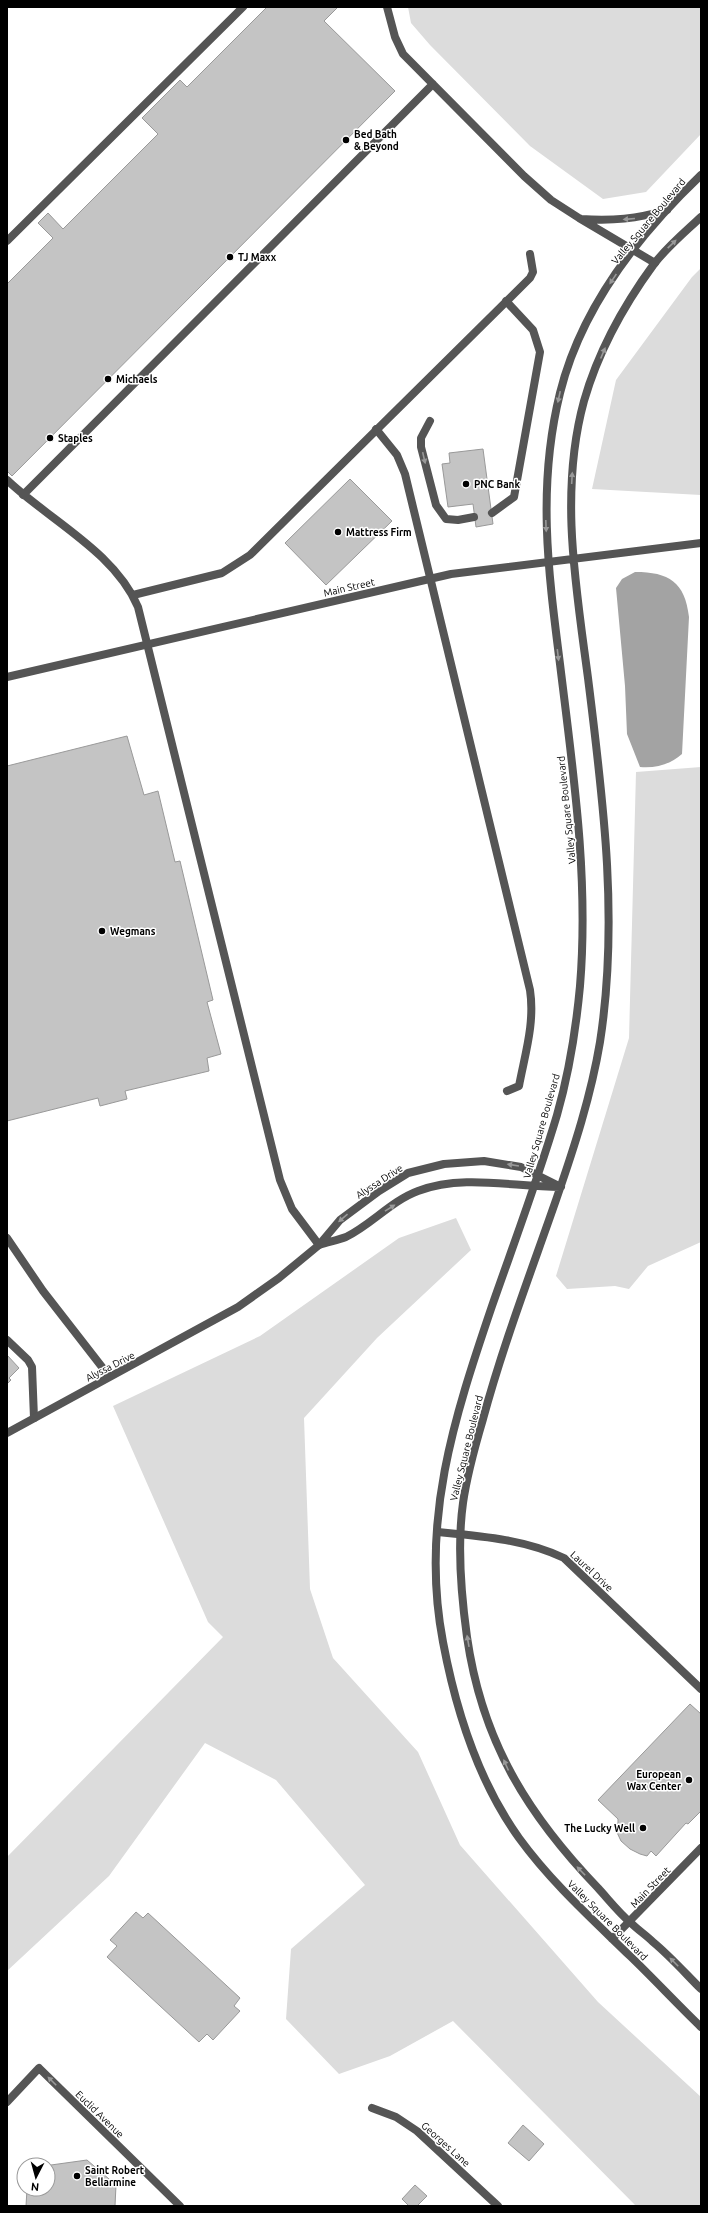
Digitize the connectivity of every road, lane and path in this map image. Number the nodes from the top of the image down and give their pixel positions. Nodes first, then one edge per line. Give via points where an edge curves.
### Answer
1 (243, 7) edge
2 (387, 7) edge
3 (433, 84) junction
4 (701, 175) edge
5 (667, 210) junction
6 (701, 216) edge
7 (579, 218) junction
8 (7, 241) edge
9 (634, 250) junction
10 (530, 254) dead end
11 (655, 263) junction
12 (506, 301) junction
13 (430, 421) dead end
14 (376, 429) junction
15 (7, 480) edge
16 (23, 495) junction
17 (492, 513) dead end
18 (474, 516) dead end
19 (701, 543) edge
20 (574, 559) junction
21 (548, 562) junction
22 (431, 579) junction
23 (133, 595) junction
24 (148, 645) junction
25 (7, 677) edge
26 (507, 1091) dead end
27 (537, 1174) junction
28 (533, 1187) junction
29 (561, 1187) junction
30 (7, 1238) edge
31 (319, 1245) junction
32 (7, 1340) edge
33 (109, 1376) junction
34 (34, 1418) junction
35 (7, 1433) edge
36 (437, 1532) junction
37 (461, 1534) junction
38 (701, 1689) edge
39 (701, 1848) edge
40 (630, 1922) junction
41 (612, 1940) junction
42 (701, 1989) edge
43 (701, 2028) edge
44 (7, 2102) edge
45 (372, 2108) dead end
46 (180, 2206) edge
47 (498, 2206) edge

1 - 8 street
2 - 3 street via 395,37 403,54
3 - 7 street via 524,176 551,200
3 - 16 street
4 - 5 street, Valley Square Boulevard
5 -> 7 street via 639,218
5 - 9 street, Valley Square Boulevard
11 -> 6 street, Valley Square Boulevard
7 - 9 street
9 - 11 street
9 -> 21 street, Valley Square Boulevard via 584,328 560,390 546,479
10 - 12 street via 533,272 530,278
20 -> 11 street, Valley Square Boulevard via 572,473 584,403 609,337 627,304
12 - 14 street
12 - 17 street via 533,330 540,352 514,497
13 -> 18 street via 421,438 421,447 436,505 446,519 458,520
14 - 22 street via 402,465
14 - 23 street via 250,555 222,573
15 - 16 street
16 - 23 street via 79,537 124,581
19 - 20 street, Main Street
20 - 21 street, Main Street
20 - 29 street, Valley Square Boulevard via 605,832 609,928 600,1043 581,1127
21 - 22 street, Main Street via 451,574
21 -> 27 street, Valley Square Boulevard via 579,824 583,894 580,988 571,1056 557,1114
22 - 24 street, Main Street
22 - 26 street via 532,1000 531,1025 519,1086
23 - 24 street
24 - 25 street, Main Street
24 - 31 street via 280,1180 292,1209
27 - 28 street, Valley Square Boulevard
27 - 29 street, Alyssa Drive
27 -> 31 street, Alyssa Drive via 521,1167 484,1162 444,1164 408,1173 340,1220
28 - 29 street, Alyssa Drive
31 -> 28 street, Alyssa Drive via 346,1237 416,1192 447,1183 471,1182
28 - 36 street, Valley Square Boulevard via 451,1433 441,1486
29 - 37 street, Valley Square Boulevard via 492,1384 464,1497
30 - 33 street via 43,1291
31 - 33 street, Alyssa Drive via 238,1307
32 - 34 street via 32,1367
33 - 34 street, Alyssa Drive
34 - 35 street, Alyssa Drive
36 - 37 street, Laurel Drive
36 - 41 street, Valley Square Boulevard via 436,1573 442,1637 462,1723 471,1748 518,1837 576,1906
37 - 38 street, Laurel Drive via 528,1544 564,1558
40 -> 37 street, Valley Square Boulevard via 558,1844 529,1805 508,1770 490,1728 477,1687 468,1639 461,1565
39 - 40 street, Main Street
40 - 41 street, Main Street
42 -> 40 street, Valley Square Boulevard
41 - 43 street, Valley Square Boulevard
46 -> 44 street, Euclid Avenue via 39,2068
45 - 47 street, Georges Lane via 396,2117 417,2131

